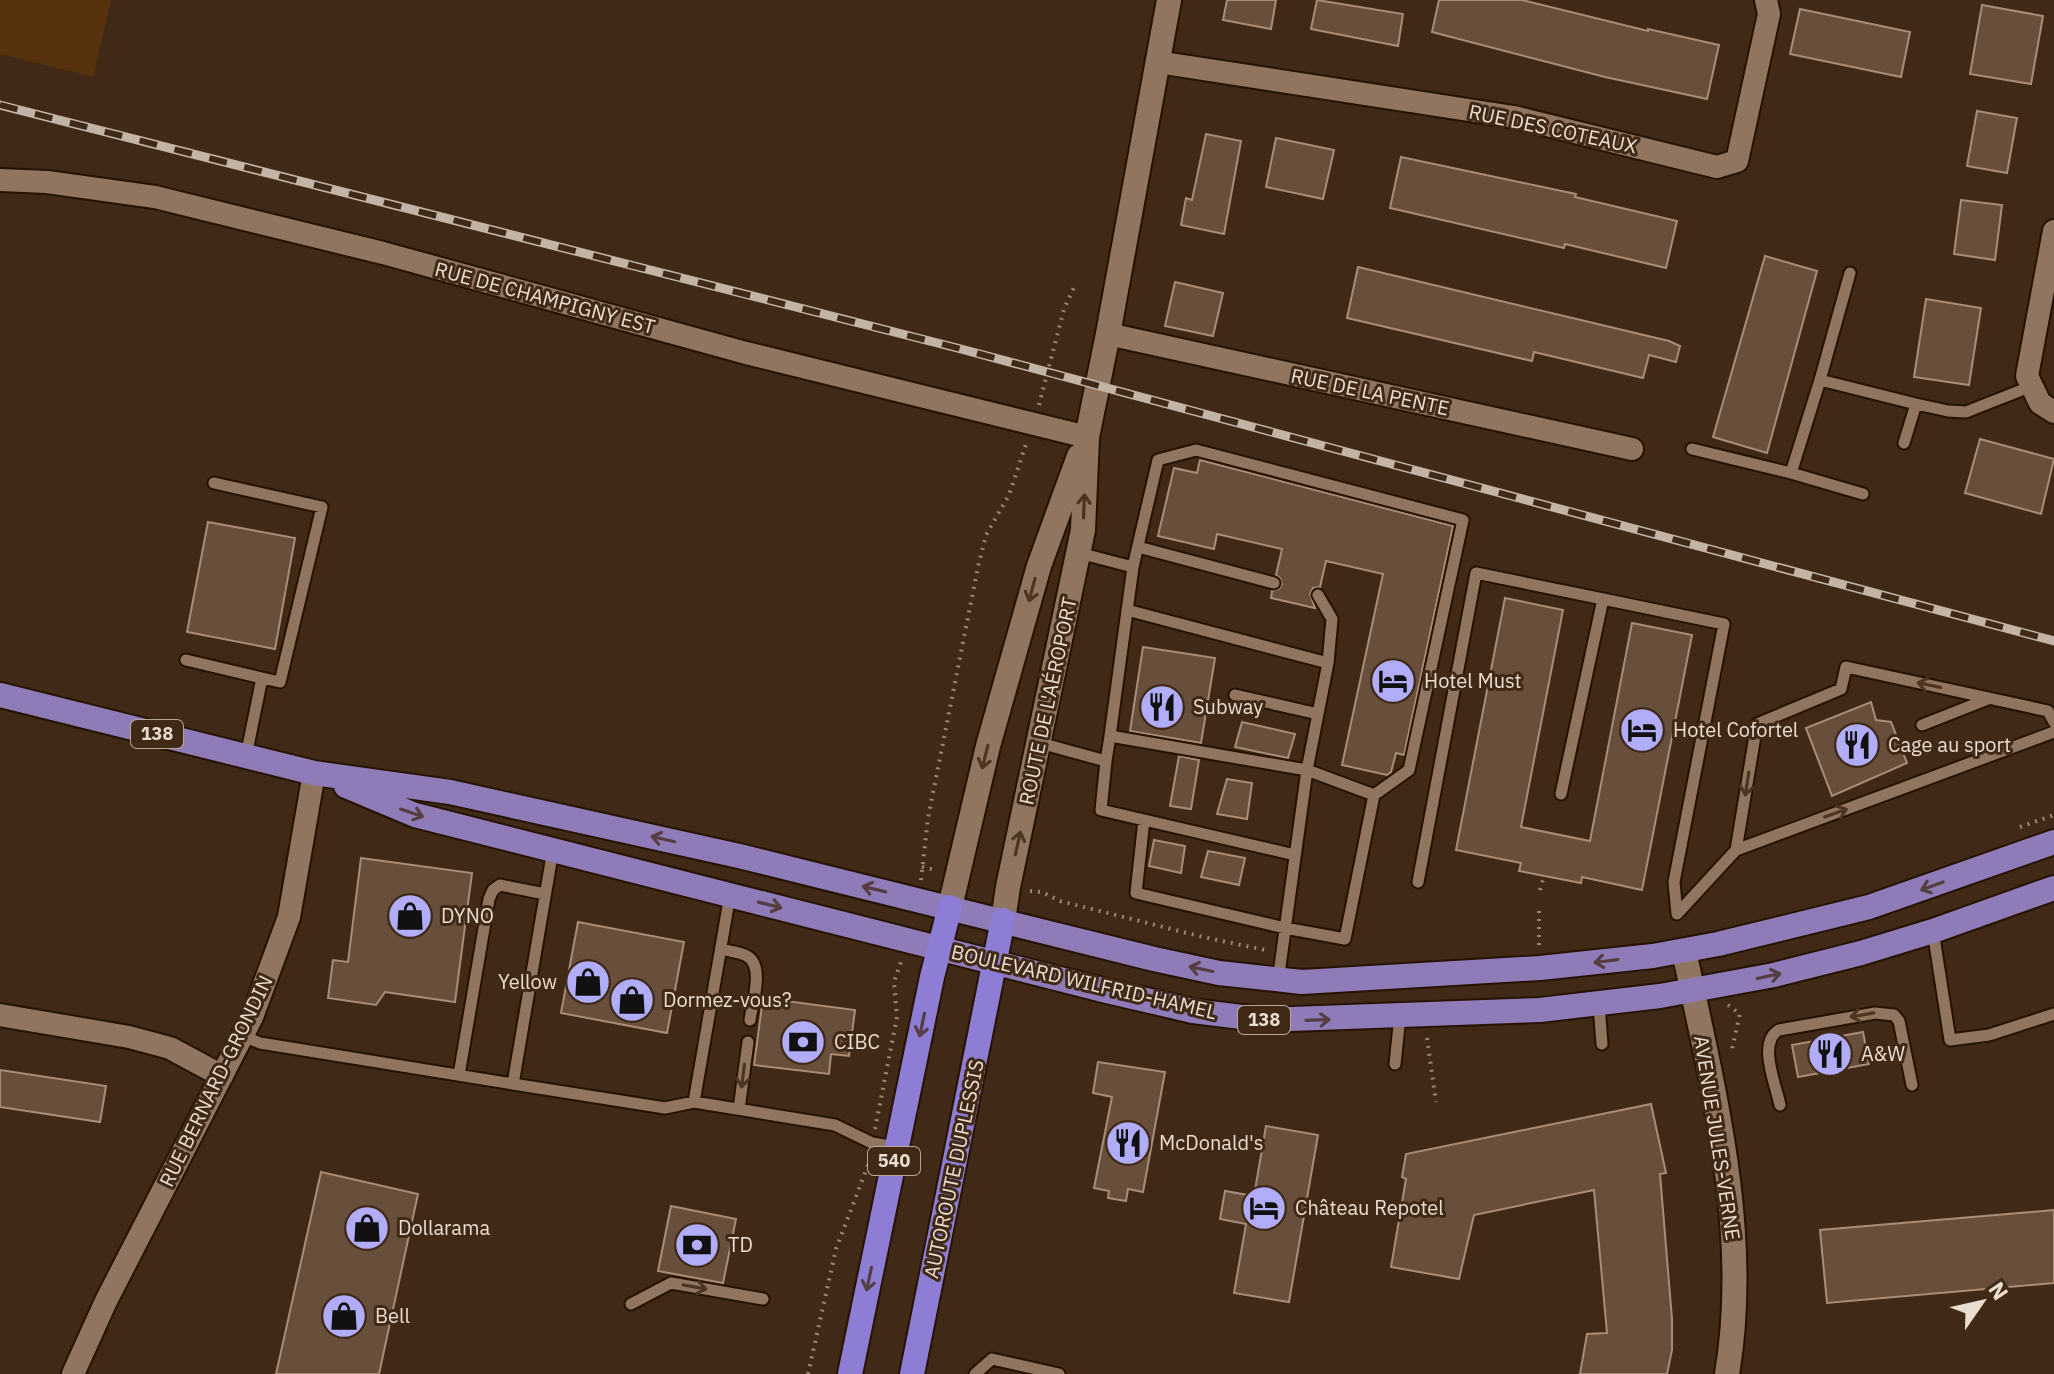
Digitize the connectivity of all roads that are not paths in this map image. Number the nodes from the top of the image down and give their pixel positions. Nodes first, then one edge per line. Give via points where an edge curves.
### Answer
1 (1169, 0) edge
2 (1766, 0) edge
3 (1157, 62) junction
4 (0, 180) edge
5 (2054, 231) edge
6 (1850, 273) dead end
7 (1108, 334) junction
8 (1820, 380) junction
9 (2032, 386) junction
10 (1916, 404) junction
11 (2054, 412) edge
12 (1087, 437) junction
13 (1904, 443) dead end
14 (1632, 449) dead end
15 (1692, 449) dead end
16 (1791, 473) junction
17 (214, 483) dead end
18 (1863, 494) dead end
19 (1138, 547) junction
20 (1079, 553) junction
21 (1133, 567) junction
22 (1274, 583) dead end
23 (1318, 595) dead end
24 (1603, 599) junction
25 (1127, 610) junction
26 (186, 660) dead end
27 (1328, 663) junction
28 (262, 678) junction
29 (0, 695) edge
30 (1235, 695) dead end
31 (1989, 699) junction
32 (1318, 714) junction
33 (2054, 722) edge
34 (1922, 725) dead end
35 (2054, 732) edge
36 (1110, 736) junction
37 (1040, 743) junction
38 (246, 756) junction
39 (1106, 761) junction
40 (1307, 770) junction
41 (314, 773) junction
42 (1561, 794) dead end
43 (1374, 795) junction
44 (1144, 820) junction
45 (2054, 842) edge
46 (553, 850) junction
47 (1736, 850) junction
48 (1295, 855) junction
49 (1418, 882) dead end
50 (2054, 888) edge
51 (545, 894) junction
52 (730, 895) junction
53 (950, 907) junction
54 (1003, 920) junction
55 (1285, 928) junction
56 (1933, 931) junction
57 (721, 949) junction
58 (939, 949) junction
59 (1684, 951) junction
60 (994, 963) junction
61 (1278, 981) junction
62 (1692, 990) junction
63 (1599, 1005) junction
64 (2054, 1014) edge
65 (0, 1015) edge
66 (1412, 1016) junction
67 (750, 1020) dead end
68 (243, 1036) junction
69 (748, 1042) dead end
70 (1602, 1044) dead end
71 (1395, 1064) dead end
72 (459, 1075) junction
73 (222, 1076) junction
74 (513, 1084) junction
75 (1912, 1085) dead end
76 (694, 1102) junction
77 (1780, 1105) dead end
78 (739, 1109) junction
79 (897, 1147) junction
80 (763, 1299) dead end
81 (631, 1304) dead end
82 (73, 1374) edge
83 (850, 1374) edge
84 (912, 1374) edge
85 (975, 1374) edge
86 (1059, 1374) edge
87 (1727, 1374) edge

1 - 3 main road, ROUTE DE L'AÉROPORT
2 - 3 street, RUE DES COTEAUX via 1769,14 1737,161 1717,167 1514,117
3 - 7 main road, ROUTE DE L'AÉROPORT
4 - 12 street, RUE DE CHAMPIGNY EST via 155,197
5 - 9 street via 2027,376
6 - 8 lane
7 - 12 main road, ROUTE DE L'AÉROPORT
7 - 14 street, RUE DE LA PENTE
8 - 10 lane
8 - 16 lane
9 - 10 lane via 1966,412
9 - 11 street via 2040,403
10 - 13 lane
20 -> 12 main road, ROUTE DE L'AÉROPORT
12 -> 53 main road, ROUTE DE L'AÉROPORT via 1039,566
15 - 16 lane
16 - 18 lane
17 - 28 lane via 322,507 280,682
19 - 21 lane
19 - 22 lane
19 - 43 lane via 1158,460 1196,450 1463,520 1409,770
20 - 21 lane
20 - 37 main road, ROUTE DE L'AÉROPORT
21 - 25 lane
23 - 27 lane via 1332,619
24 - 42 lane
24 - 47 lane via 1724,624 1674,882 1677,914
24 - 49 lane via 1476,573
25 - 27 lane
25 - 36 lane
26 - 28 lane
27 - 32 lane
28 - 38 lane
29 - 38 main road, BOULEVARD WILFRID-HAMEL / 138
30 - 32 lane
31 - 33 lane via 2048,711
31 - 34 lane
31 -> 47 lane via 1846,667 1841,689 1757,724
32 - 40 lane
47 -> 35 lane
36 - 39 lane
36 - 40 lane
37 - 39 lane
54 -> 37 main road, ROUTE DE L'AÉROPORT
38 - 41 main road, BOULEVARD WILFRID-HAMEL / 138
39 - 44 lane via 1101,810
40 - 43 lane
40 - 48 lane
41 -> 46 main road, BOULEVARD WILFRID-HAMEL / 138 via 415,815
53 -> 41 main road, BOULEVARD WILFRID-HAMEL via 450,792
41 - 68 street, RUE BERNARD-GRONDIN via 289,917
43 - 55 lane via 1345,939
44 - 48 lane
44 - 55 lane via 1136,893
45 -> 59 main road, BOULEVARD WILFRID-HAMEL via 1869,907
46 - 51 lane
46 - 52 main road, BOULEVARD WILFRID-HAMEL / 138
48 - 55 lane
50 - 56 main road, BOULEVARD WILFRID-HAMEL
51 - 72 lane via 500,885 493,890
51 - 74 lane
52 - 57 lane
52 -> 58 main road, BOULEVARD WILFRID-HAMEL / 138
53 - 54 main road, BOULEVARD WILFRID-HAMEL
53 - 58 highway, ROUTE DE L'AÉROPORT / 540
54 - 60 highway, ROUTE DE L'AÉROPORT
61 -> 54 main road, BOULEVARD WILFRID-HAMEL via 1164,961
55 - 61 lane
62 -> 56 main road, BOULEVARD WILFRID-HAMEL via 1817,964
56 - 64 lane via 1950,1040 1989,1035
57 - 67 lane via 752,961 756,972
57 - 76 lane
58 - 60 main road, BOULEVARD WILFRID-HAMEL / 138
58 -> 79 highway, 540
59 -> 61 main road, BOULEVARD WILFRID-HAMEL via 1554,967
59 - 62 main road, AVENUE JULES-VERNE
60 -> 66 main road, BOULEVARD WILFRID-HAMEL / 138 via 1179,1008 1243,1018
60 - 84 highway, AUTOROUTE DUPLESSIS
62 - 63 main road, BOULEVARD WILFRID-HAMEL
62 - 87 main road, AVENUE JULES-VERNE via 1732,1213 1734,1296
63 - 66 main road, BOULEVARD WILFRID-HAMEL / 138
63 - 70 lane
65 - 73 street via 156,1044
66 - 71 lane
68 - 72 lane
68 - 73 street, RUE BERNARD-GRONDIN
69 -> 78 lane
72 - 74 lane
73 - 82 street, RUE BERNARD-GRONDIN
74 - 76 lane via 665,1108
75 -> 77 lane via 1899,1021 1894,1015 1875,1013 1771,1034 1769,1053
76 - 78 lane
78 - 79 lane via 835,1125 872,1143
79 -> 83 highway, 540
81 -> 80 lane via 671,1283
85 - 86 lane via 992,1359

